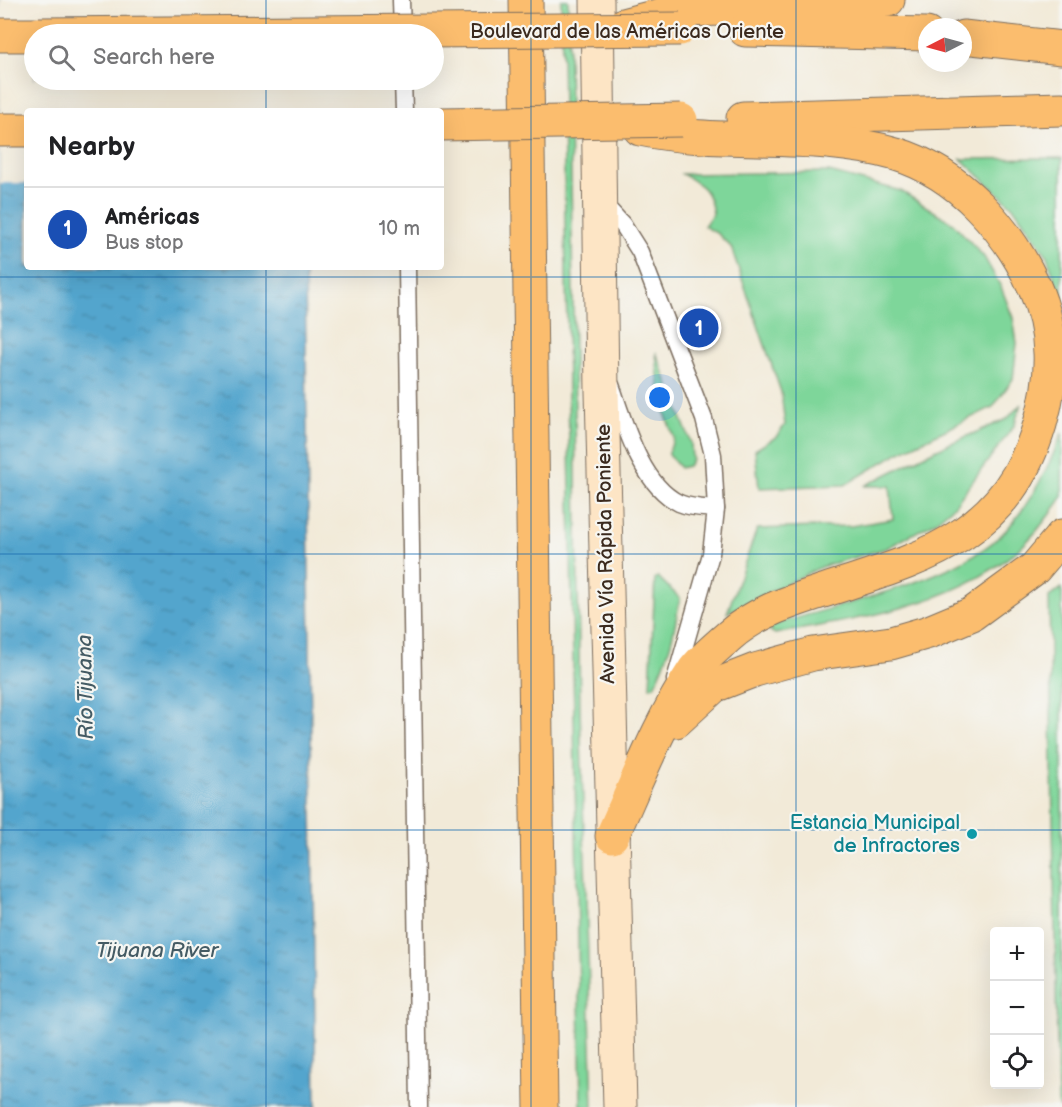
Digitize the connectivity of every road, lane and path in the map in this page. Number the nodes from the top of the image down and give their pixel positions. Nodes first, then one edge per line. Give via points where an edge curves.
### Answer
1 (401, 0) edge
2 (526, 0) edge
3 (888, 0) edge
4 (602, 15) edge
5 (680, 20) junction
6 (335, 24) edge
7 (402, 24) edge
8 (918, 33) edge
9 (24, 34) edge
10 (0, 35) edge
11 (972, 38) edge
12 (1062, 48) edge
13 (403, 90) edge
14 (404, 108) edge
15 (1062, 109) edge
16 (444, 124) edge
17 (681, 128) junction
18 (0, 130) edge
19 (24, 130) edge
20 (599, 199) junction
21 (407, 270) edge
22 (601, 358) junction
23 (716, 509) junction
24 (1062, 536) edge
25 (657, 738) junction
26 (612, 836) junction
27 (419, 1107) edge
28 (541, 1107) edge
29 (620, 1107) edge

1 - 7 lane
2 - 28 main road
3 - 5 main road
4 - 5 main road, Boulevard de las Américas Oriente, bridge
4 - 6 main road, Boulevard de las Américas Oriente, bridge
4 - 20 main road, Avenida Vía Rápida Poniente
5 - 8 main road, Boulevard de las Américas Oriente
9 - 10 main road
11 - 12 main road
13 - 14 lane
15 - 17 main road
16 - 17 main road, bridge via 605,121
17 - 25 main road via 862,146 899,155 928,168 996,222 1021,257 1041,301 1052,345 1048,396 1034,442 1013,482 990,513 962,537 929,552 773,608 745,622 695,668
18 - 19 main road
20 - 22 main road, Avenida Vía Rápida Poniente
20 - 23 lane via 623,225 640,252 704,419 715,472
21 - 27 lane
22 - 23 lane via 645,468 665,494 679,503
22 - 26 main road, Avenida Vía Rápida Poniente
23 - 25 lane via 702,593
24 - 25 main road via 1035,568 972,614 891,643 813,654 714,686
25 - 26 main road
26 - 29 main road, Avenida Vía Rápida Poniente

